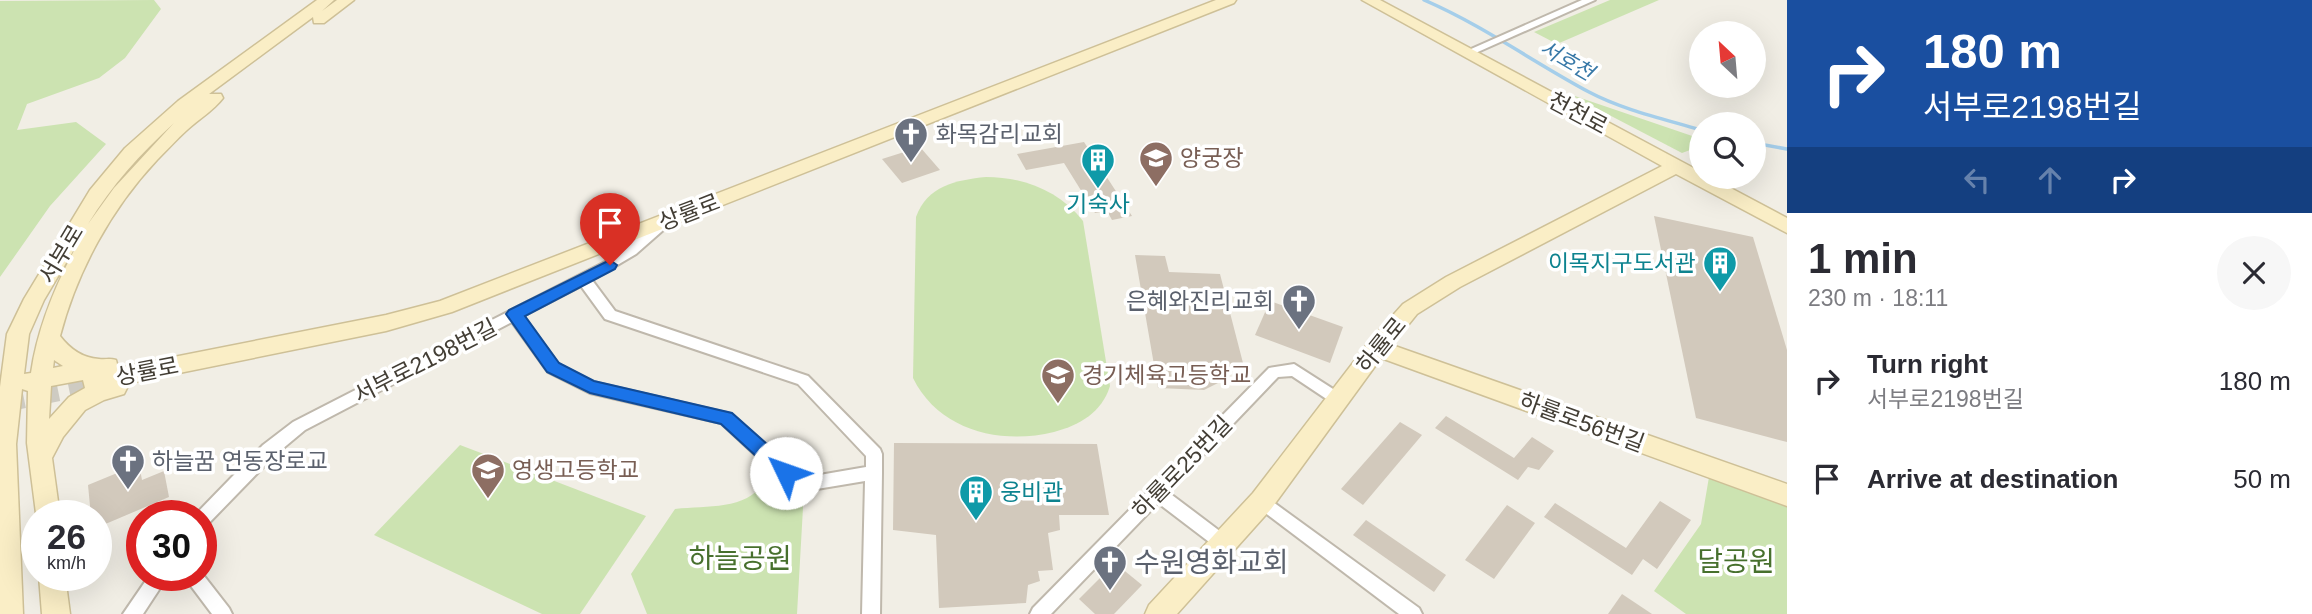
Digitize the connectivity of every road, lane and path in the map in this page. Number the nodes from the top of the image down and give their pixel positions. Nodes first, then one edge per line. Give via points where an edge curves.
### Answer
1 (327, 0) edge
2 (347, 0) edge
3 (1229, 0) edge
4 (1369, 0) edge
5 (1590, 0) edge
6 (1476, 49) junction
7 (1676, 166) junction
8 (664, 222) junction
9 (1787, 226) edge
10 (583, 279) junction
11 (514, 314) junction
12 (386, 323) junction
13 (18, 334) junction
14 (48, 336) junction
15 (1377, 348) junction
16 (0, 349) edge
17 (99, 374) junction
18 (6, 387) edge
19 (39, 391) junction
20 (1339, 400) junction
21 (4, 413) edge
22 (41, 456) junction
23 (3, 471) edge
24 (874, 473) junction
25 (1157, 493) junction
26 (1787, 495) edge
27 (45, 500) edge
28 (1262, 500) junction
29 (217, 504) edge
30 (1223, 543) junction
31 (54, 591) edge
32 (148, 591) edge
33 (205, 591) edge
34 (9, 614) edge
35 (56, 614) edge
36 (132, 614) edge
37 (223, 614) edge
38 (871, 614) edge
39 (1039, 614) edge
40 (1159, 614) edge
41 (1413, 614) edge

1 - 13 street, 서부로 via 184,105 131,152 97,194
2 - 14 street, 서부로 via 205,106 156,150 113,199 58,301
3 - 8 street, 상률로
4 - 6 street, 천천로
5 - 6 street
6 - 7 street, 천천로
7 - 9 street, 천천로
7 - 15 street, 하률로 via 1453,282 1410,309
8 - 10 street, 서부로2198번길 via 631,251
8 - 12 street, 상률로 via 445,307
10 - 11 street, 서부로2198번길
10 - 24 street via 610,315 803,380 874,454
11 - 24 street via 553,368 590,387 726,418 799,485
11 - 29 street, 서부로2198번길 via 299,426
12 - 17 street, 상률로
12 - 22 street via 342,342 82,399 62,415
13 - 16 street
13 - 18 street, 서부로
14 - 17 street via 61,356
14 - 19 street, 서부로
15 - 20 street, 하률로
15 - 26 street, 하률로56번길
17 - 19 street, 상률로
18 - 19 street
18 - 21 street, 서부로
19 - 21 street
19 - 22 street, 서부로
20 - 25 street, 하률로25번길 via 1294,370 1274,372
20 - 28 street, 하률로
21 - 23 street, 서부로
22 - 27 street, 서부로
23 - 34 street, 서부로
24 - 38 street
25 - 30 street
25 - 39 street, 하률로25번길
28 - 30 street, 하률로
28 - 41 street
30 - 40 street, 하률로
31 - 35 street
32 - 36 street
33 - 37 street

